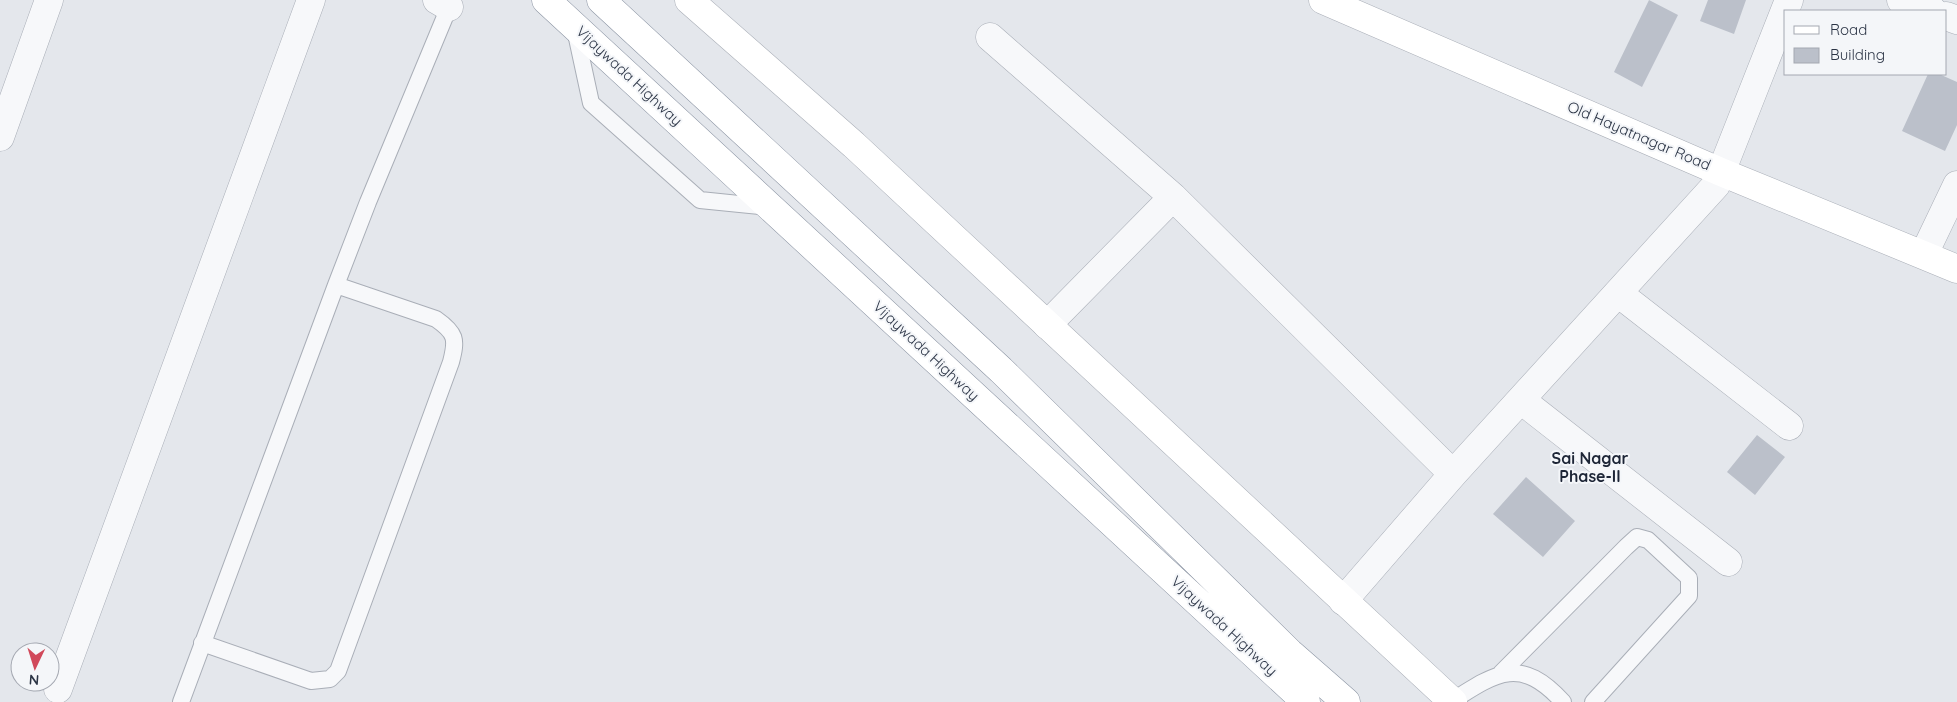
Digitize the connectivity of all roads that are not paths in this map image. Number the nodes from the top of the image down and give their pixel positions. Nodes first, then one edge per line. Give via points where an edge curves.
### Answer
1 (49, 0) edge
2 (311, 0) edge
3 (546, 0) edge
4 (601, 0) edge
5 (689, 0) edge
6 (1323, 0) edge
7 (1901, 0) edge
8 (443, 4) edge
9 (1930, 10) edge
10 (1784, 13) edge
11 (575, 26) junction
12 (990, 37) dead end
13 (0, 137) edge
14 (1722, 172) junction
15 (1957, 185) edge
16 (1172, 197) junction
17 (771, 207) junction
18 (1924, 254) junction
19 (1957, 269) edge
20 (336, 285) junction
21 (1618, 292) junction
22 (1047, 325) junction
23 (1521, 400) junction
24 (1789, 426) dead end
25 (1452, 474) junction
26 (1728, 562) dead end
27 (1343, 601) junction
28 (202, 643) junction
29 (1501, 673) junction
30 (60, 685) edge
31 (1452, 701) edge
32 (181, 702) edge
33 (1306, 702) edge
34 (1346, 702) edge
35 (1563, 702) edge
36 (1593, 702) edge

1 - 13 street
2 - 30 street
3 - 11 main road, Vijaywada Highway
4 - 34 main road, Vijaywada Highway via 1001,370 1290,653
5 - 22 main road via 854,145
6 - 14 main road, Old Hayatnagar Road
7 - 9 street
8 - 20 lane
10 - 14 street
11 - 17 main road, Vijaywada Highway
11 - 17 lane via 591,103 700,200
12 - 16 street
14 - 18 main road, Old Hayatnagar Road
14 - 21 street via 1716,186
15 - 18 street
16 - 22 street
16 - 25 street
17 - 33 main road, Vijaywada Highway
18 - 19 main road, Old Hayatnagar Road
20 - 28 lane
20 - 28 lane via 436,319 450,328 455,344 338,671 330,679 311,681
21 - 23 street
21 - 24 street
22 - 27 main road
23 - 25 street
23 - 26 street
25 - 27 street
27 - 31 main road
28 - 32 lane
29 - 31 lane
29 - 35 lane via 1524,674 1535,679
29 - 36 lane via 1637,537 1648,540 1688,578 1689,596

